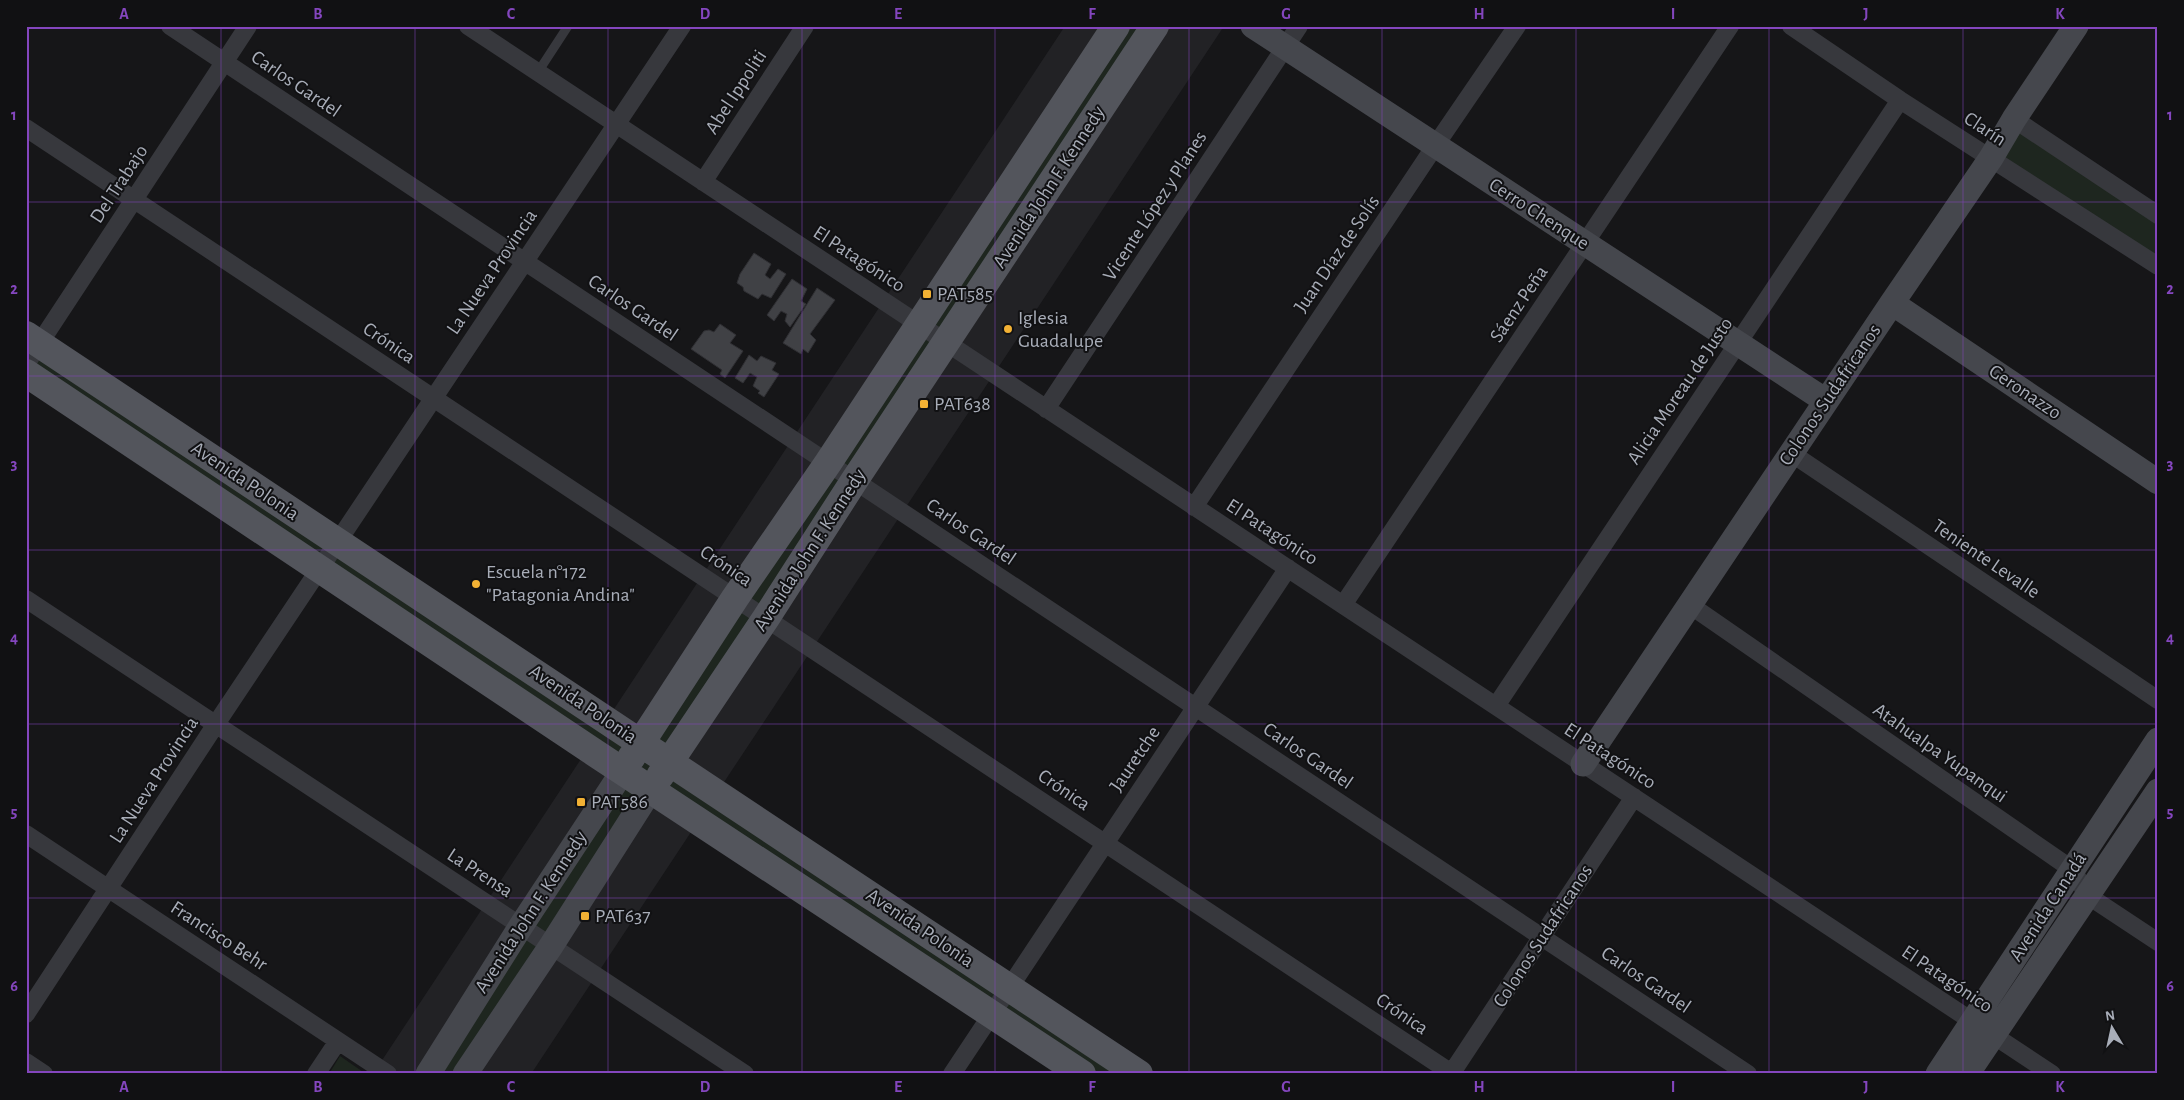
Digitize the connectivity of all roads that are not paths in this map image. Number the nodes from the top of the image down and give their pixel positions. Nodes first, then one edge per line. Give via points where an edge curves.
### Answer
1 (170, 26) edge
2 (248, 26) edge
3 (468, 26) edge
4 (568, 26) edge
5 (682, 26) edge
6 (805, 26) edge
7 (1116, 26) edge
8 (1155, 26) edge
9 (1253, 26) edge
10 (1299, 26) edge
11 (1518, 26) edge
12 (1730, 26) edge
13 (1790, 26) edge
14 (2076, 26) edge
15 (1285, 47) junction
16 (224, 62) junction
17 (538, 72) junction
18 (1900, 100) junction
19 (2014, 119) junction
20 (617, 124) junction
21 (26, 128) edge
22 (1435, 146) junction
23 (1991, 158) junction
24 (703, 182) junction
25 (134, 199) junction
26 (2158, 215) edge
27 (1585, 244) junction
28 (525, 262) junction
29 (2158, 266) edge
30 (1892, 303) junction
31 (919, 325) junction
32 (946, 342) junction
33 (1737, 343) junction
34 (31, 347) edge
35 (26, 373) edge
36 (434, 398) junction
37 (1826, 401) junction
38 (1046, 409) junction
39 (1791, 453) junction
40 (828, 463) junction
41 (854, 481) junction
42 (2158, 482) edge
43 (1194, 507) junction
44 (337, 542) junction
45 (1288, 568) junction
46 (319, 569) junction
47 (735, 598) junction
48 (26, 599) edge
49 (1343, 605) junction
50 (1690, 605) junction
51 (766, 618) junction
52 (2158, 700) edge
53 (1496, 706) junction
54 (1196, 707) junction
55 (216, 724) junction
56 (2157, 742) edge
57 (641, 743) junction
58 (669, 762) junction
59 (1583, 764) junction
60 (623, 771) junction
61 (651, 790) junction
62 (2158, 791) edge
63 (1634, 798) junction
64 (26, 834) edge
65 (1105, 843) junction
66 (2072, 870) junction
67 (108, 888) junction
68 (2087, 895) junction
69 (521, 926) junction
70 (1542, 937) junction
71 (2158, 942) edge
72 (551, 946) junction
73 (1010, 988) junction
74 (26, 1014) edge
75 (992, 1014) junction
76 (1972, 1021) junction
77 (1993, 1035) junction
78 (338, 1041) junction
79 (26, 1062) edge
80 (1452, 1073) edge
81 (44, 1074) edge
82 (316, 1074) edge
83 (388, 1074) edge
84 (428, 1074) edge
85 (465, 1074) edge
86 (745, 1074) edge
87 (952, 1074) edge
88 (1082, 1074) edge
89 (1139, 1074) edge
90 (1748, 1074) edge
91 (1938, 1074) edge
92 (1967, 1074) edge
93 (2052, 1074) edge

1 - 16 street, Carlos Gardel
2 - 16 street, Del Trabajo
3 - 17 street, El Patagónico
4 - 17 lane
5 - 20 street, La Nueva Provincia
6 - 24 street, Abel Ippoliti
7 - 31 main road, Avenida John F. Kennedy
8 - 32 main road, Avenida John F. Kennedy
9 - 15 street, Cerro Chenque
10 - 15 street, Vicente López y Planes
11 - 22 street, Juan Díaz de Solís
12 - 27 street, Sáenz Peña
13 - 18 street, Clarín
14 - 19 street, Colonos Sudafricanos
15 - 22 street, Cerro Chenque
15 - 38 street, Vicente López y Planes
16 - 25 street, Del Trabajo
16 - 28 street, Carlos Gardel
17 - 20 street, El Patagónico
18 - 23 street, Clarín
18 - 33 street, Alicia Moreau de Justo
19 - 23 street, Colonos Sudafricanos
19 - 26 street, Clarín
20 - 24 street, El Patagónico
20 - 28 street, La Nueva Provincia
21 - 25 street, Crónica
22 - 27 street, Cerro Chenque
22 - 43 street, Juan Díaz de Solís
23 - 29 street, Clarín
23 - 30 street, Colonos Sudafricanos
24 - 31 street, El Patagónico
25 - 34 street, Del Trabajo
25 - 36 street, Crónica
27 - 33 street, Cerro Chenque
27 - 49 street, Sáenz Peña
28 - 36 street, La Nueva Provincia
28 - 40 street, Carlos Gardel
30 - 37 street, Colonos Sudafricanos
30 - 42 street, Geronazzo
31 - 32 street, El Patagónico
31 - 40 main road, Avenida John F. Kennedy
32 - 38 street, El Patagónico
32 - 41 main road, Avenida John F. Kennedy
33 - 37 street, Cerro Chenque
33 - 53 street, Alicia Moreau de Justo
34 - 44 main road, Avenida Polonia
35 - 46 main road, Avenida Polonia
36 - 44 street, La Nueva Provincia
36 - 47 street, Crónica
37 - 39 street, Colonos Sudafricanos
38 - 43 street, El Patagónico
39 - 50 street, Colonos Sudafricanos
39 - 52 street, Teniente Levalle
40 - 41 street, Carlos Gardel
40 - 47 main road, Avenida John F. Kennedy
41 - 51 main road, Avenida John F. Kennedy
41 - 54 street, Carlos Gardel
43 - 45 street, El Patagónico
44 - 46 street, La Nueva Provincia
44 - 57 main road, Avenida Polonia
45 - 49 street, El Patagónico
45 - 54 street, Jauretche
46 - 55 street, La Nueva Provincia
46 - 60 main road, Avenida Polonia
47 - 51 street, Crónica
47 - 57 main road, Avenida John F. Kennedy
48 - 55 street, La Prensa
49 - 53 street, El Patagónico
50 - 59 street, Colonos Sudafricanos
50 - 66 street, Atahualpa Yupanqui
51 - 58 main road, Avenida John F. Kennedy
51 - 65 street, Crónica
53 - 59 street, El Patagónico
54 - 65 street, Jauretche
54 - 70 street, Carlos Gardel
55 - 67 street, La Nueva Provincia
55 - 69 street, La Prensa
56 - 66 street, Avenida Canadá
57 - 58 main road, Avenida Polonia
57 - 60 main road, Avenida John F. Kennedy
58 - 61 main road, Avenida John F. Kennedy
58 - 73 main road, Avenida Polonia
59 - 63 street, El Patagónico
60 - 61 main road, Avenida Polonia
60 - 69 street, Avenida John F. Kennedy
61 - 72 street, Avenida John F. Kennedy
61 - 75 main road, Avenida Polonia
62 - 68 street, Avenida Canadá
63 - 70 street, Colonos Sudafricanos
63 - 76 street, El Patagónico
64 - 67 street, Francisco Behr
65 - 73 street, Jauretche
65 - 80 street, Crónica
66 - 68 street, Atahualpa Yupanqui
66 - 76 street, Avenida Canadá
67 - 74 street, La Nueva Provincia
67 - 78 street, Francisco Behr
68 - 71 street, Atahualpa Yupanqui
68 - 77 street, Avenida Canadá
69 - 72 street, La Prensa
69 - 84 street, Avenida John F. Kennedy
70 - 80 street, Colonos Sudafricanos
70 - 90 street, Carlos Gardel
72 - 85 street, Avenida John F. Kennedy
72 - 86 street, La Prensa
73 - 75 street, Jauretche
73 - 89 main road, Avenida Polonia
75 - 87 street, Jauretche
75 - 88 main road, Avenida Polonia
76 - 77 street, El Patagónico
76 - 91 street, Avenida Canadá
77 - 92 street, Avenida Canadá
77 - 93 street, El Patagónico
78 - 82 street
78 - 83 street, Francisco Behr
79 - 81 street

